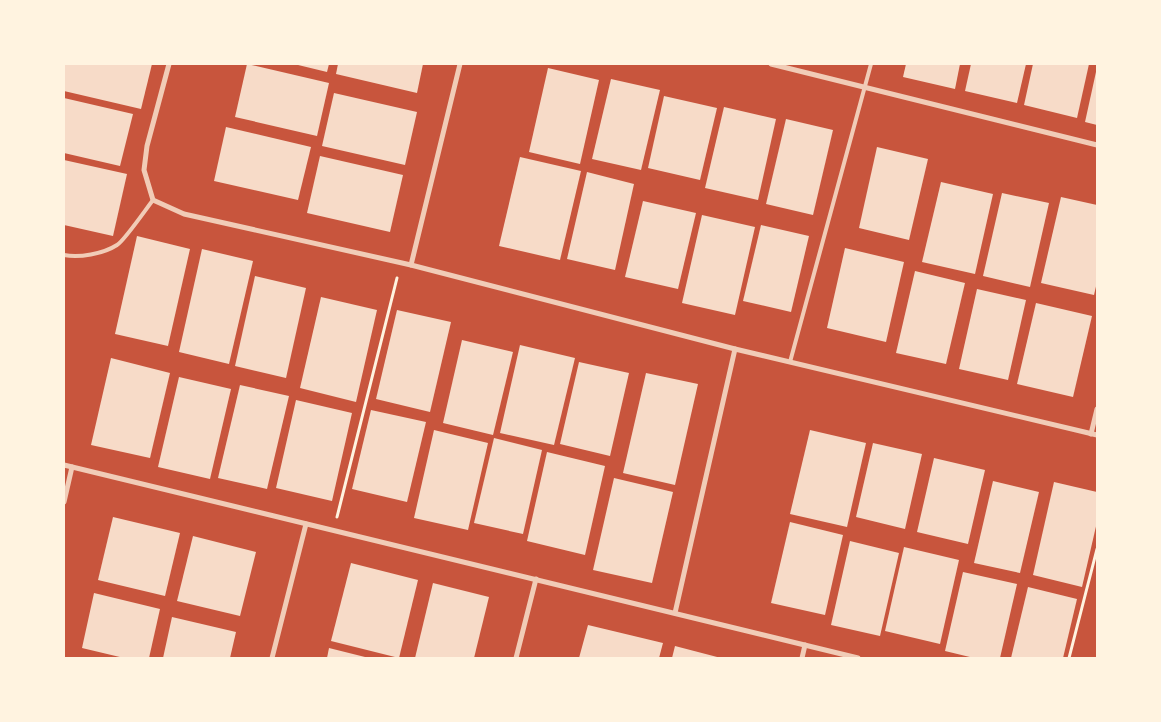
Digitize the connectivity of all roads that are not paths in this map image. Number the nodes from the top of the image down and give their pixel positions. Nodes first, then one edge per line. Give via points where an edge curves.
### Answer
1 (169, 64) edge
2 (460, 64) edge
3 (771, 64) edge
4 (871, 64) edge
5 (865, 87) junction
6 (1097, 145) edge
7 (153, 200) junction
8 (64, 255) edge
9 (411, 265) junction
10 (735, 349) junction
11 (790, 362) junction
12 (1097, 409) edge
13 (1094, 435) edge
14 (64, 465) edge
15 (72, 467) junction
16 (64, 502) edge
17 (306, 524) junction
18 (536, 579) junction
19 (675, 613) junction
20 (805, 645) junction
21 (272, 658) edge
22 (516, 658) edge
23 (802, 658) edge
24 (858, 658) edge

1 - 7 street via 147,146 144,170
2 - 9 street
3 - 5 street
4 - 5 lane
5 - 6 street
5 - 11 lane
7 - 8 lane via 118,245 95,254
7 - 9 street via 184,214
9 - 10 street
10 - 11 street
10 - 19 street
11 - 13 street
12 - 13 street
14 - 15 street
15 - 16 street
15 - 17 street
17 - 18 street
17 - 21 street
18 - 19 street
18 - 22 street
19 - 20 street
20 - 23 street
20 - 24 street

